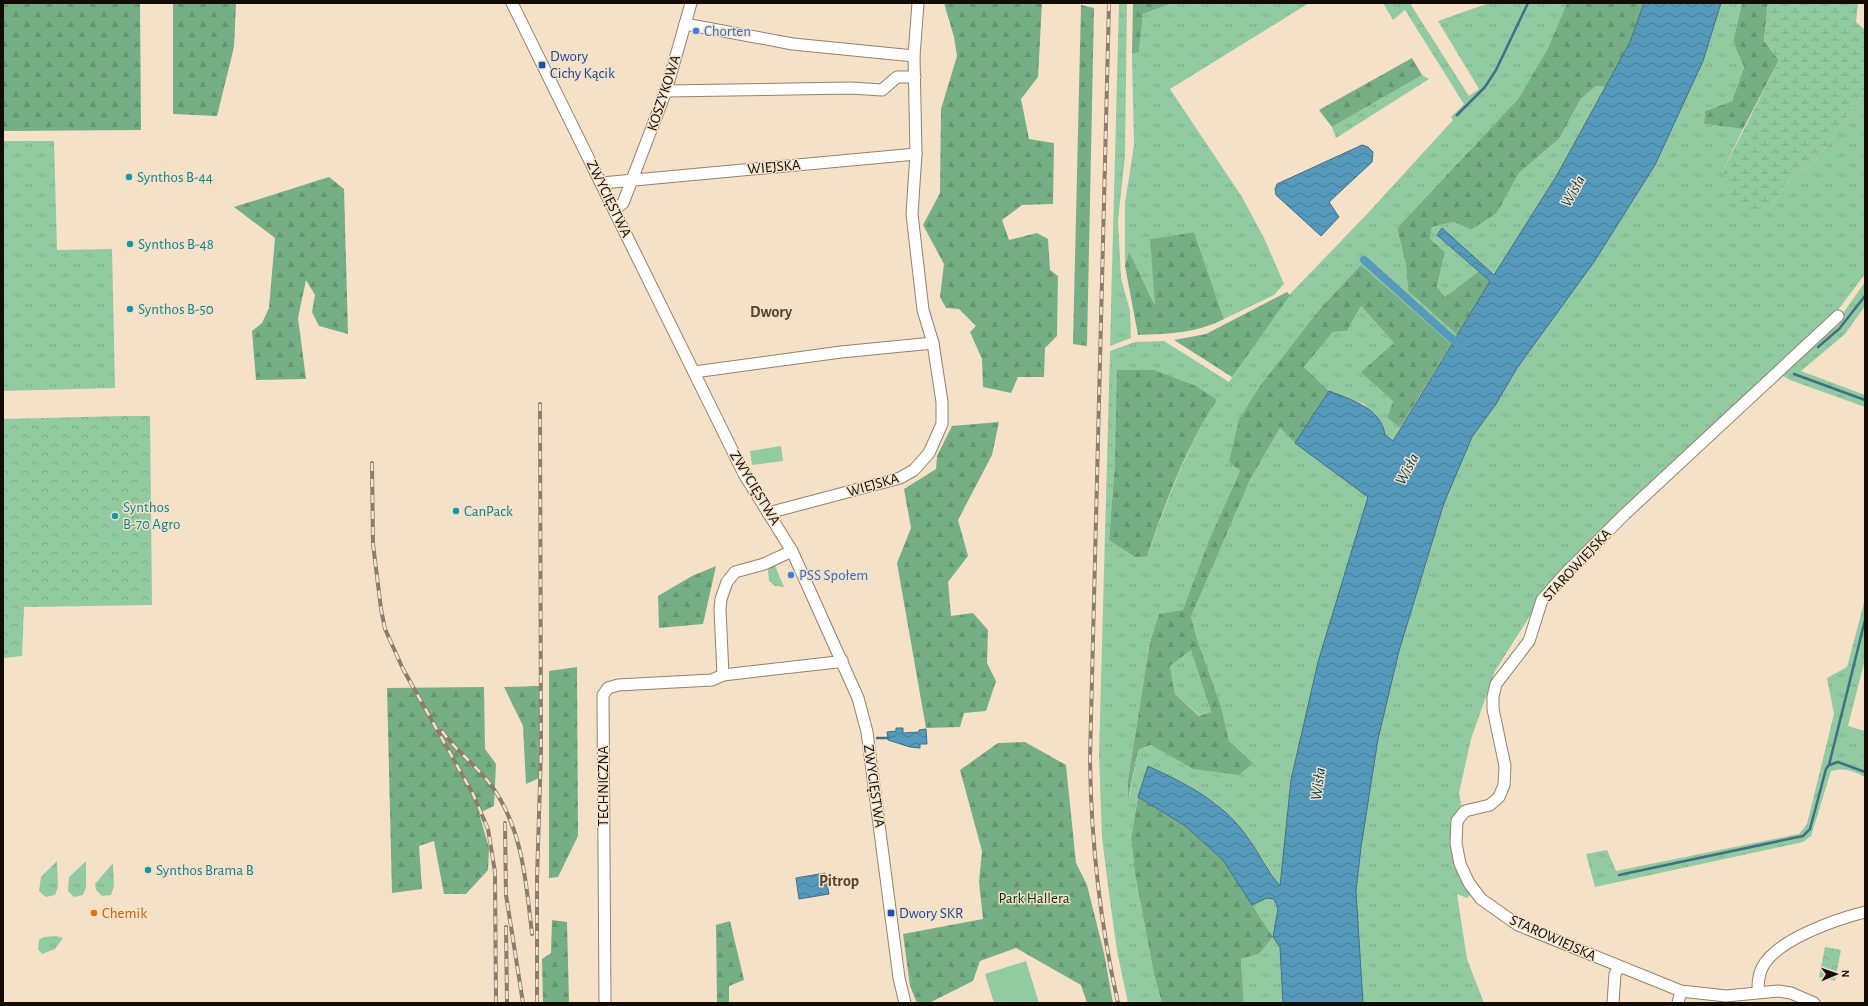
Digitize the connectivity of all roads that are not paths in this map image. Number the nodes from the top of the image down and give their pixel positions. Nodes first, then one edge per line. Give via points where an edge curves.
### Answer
1 (512, 3) edge
2 (692, 3) edge
3 (918, 3) edge
4 (685, 24) junction
5 (914, 56) junction
6 (915, 77) junction
7 (666, 90) junction
8 (916, 154) junction
9 (633, 181) junction
10 (602, 183) junction
11 (615, 209) junction
12 (1838, 316) dead end
13 (933, 343) junction
14 (694, 372) junction
15 (768, 513) junction
16 (792, 551) junction
17 (842, 660) junction
18 (723, 675) junction
19 (1865, 912) edge
20 (1620, 967) junction
21 (1681, 991) junction
22 (1758, 992) junction
23 (605, 1003) edge
24 (905, 1003) edge
25 (1613, 1003) edge
26 (1678, 1003) edge
27 (1814, 1003) edge

1 - 10 street, ZWYCIĘSTWA
2 - 4 street, KOSZYKOWA
3 - 5 street, WIEJSKA
4 - 5 street via 793,44
4 - 7 street, KOSZYKOWA
5 - 6 street, WIEJSKA
6 - 7 street via 897,77 882,90
6 - 8 street, WIEJSKA
7 - 9 street, KOSZYKOWA
8 - 9 street, WIEJSKA
8 - 13 street, WIEJSKA via 912,214 923,310
9 - 10 street
9 - 11 street, KOSZYKOWA via 623,203
10 - 11 street, ZWYCIĘSTWA
11 - 14 street, ZWYCIĘSTWA
12 - 20 street, STAROWIEJSKA via 1625,514 1565,574 1542,600 1529,641 1496,684 1493,709 1505,766 1504,785 1499,797 1490,805 1465,811 1457,821 1456,843 1460,864 1469,883 1481,899 1516,925
13 - 14 street via 842,352
13 - 15 street, WIEJSKA via 942,402 942,424 929,453 914,470 900,478
14 - 15 street, ZWYCIĘSTWA via 744,474
15 - 16 street, ZWYCIĘSTWA
16 - 17 street, ZWYCIĘSTWA
16 - 18 street via 764,564 736,572 727,582 720,609
17 - 18 street, TECHNICZNA
17 - 24 street, ZWYCIĘSTWA via 858,698 867,732 899,978
18 - 23 street, TECHNICZNA via 712,680 618,686 608,688 603,695
19 - 22 street via 1811,930 1790,942 1762,967 1758,978
20 - 21 street, STAROWIEJSKA
20 - 25 street via 1615,974
21 - 22 street, STAROWIEJSKA via 1726,996
21 - 26 street
22 - 27 street, STAROWIEJSKA via 1791,993

